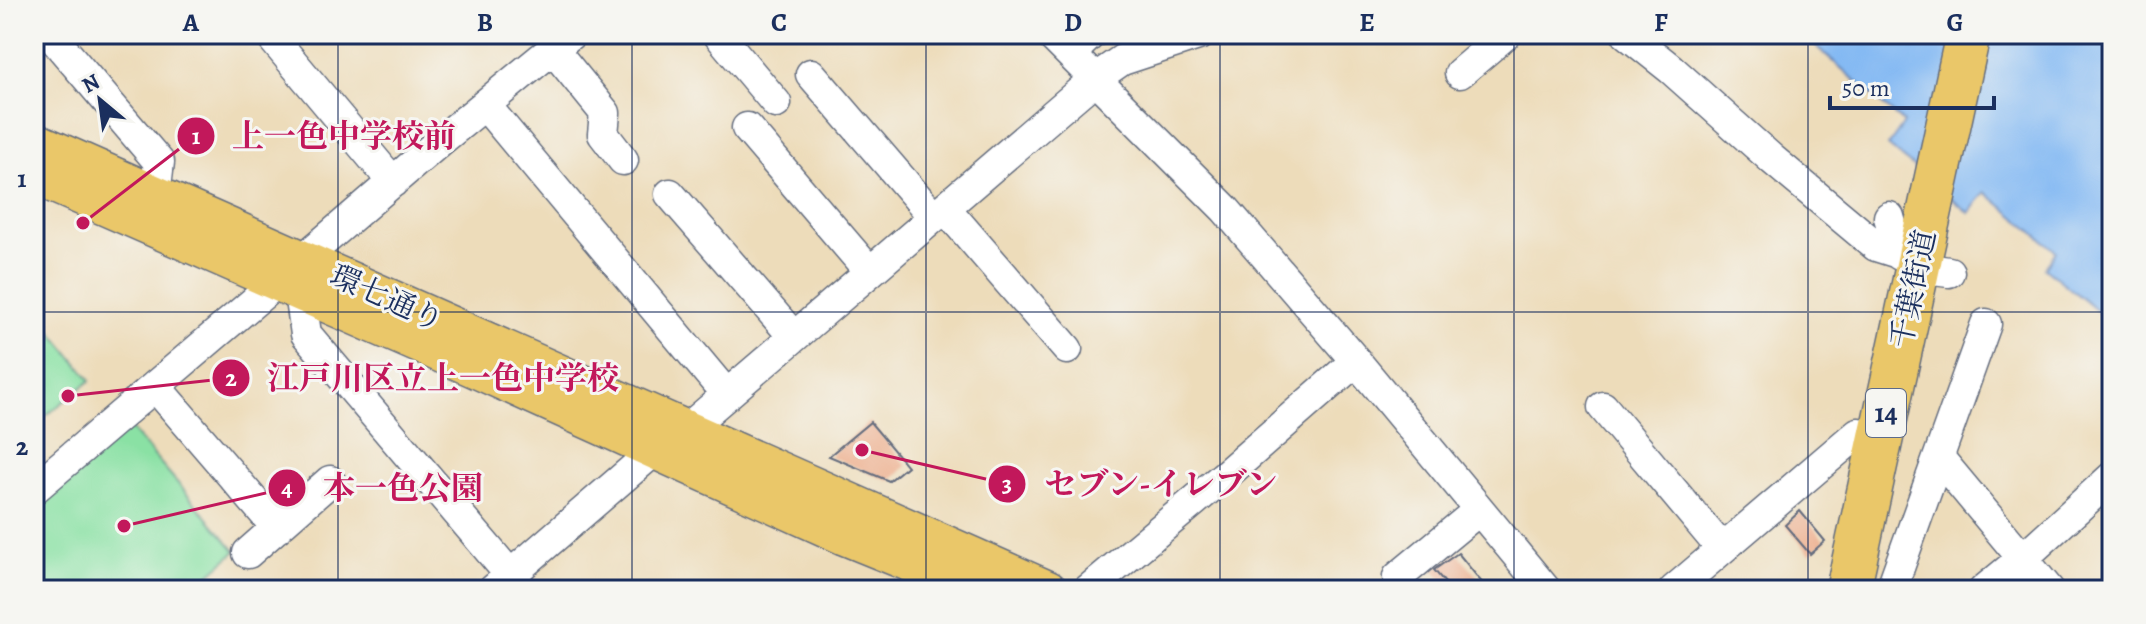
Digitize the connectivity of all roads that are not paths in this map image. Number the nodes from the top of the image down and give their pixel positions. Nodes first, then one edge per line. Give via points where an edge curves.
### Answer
1 (50, 34) edge
2 (718, 34) edge
3 (1201, 34) edge
4 (1506, 34) edge
5 (1627, 34) edge
6 (1968, 34) edge
7 (274, 40) dead end
8 (562, 41) edge
9 (1070, 41) edge
10 (1460, 73) dead end
11 (811, 74) dead end
12 (1096, 78) junction
13 (776, 103) dead end
14 (485, 105) junction
15 (747, 128) dead end
16 (34, 141) edge
17 (623, 160) dead end
18 (34, 175) edge
19 (393, 182) junction
20 (670, 194) dead end
21 (155, 195) junction
22 (939, 212) junction
23 (1917, 252) junction
24 (870, 272) junction
25 (293, 278) junction
26 (1986, 324) dead end
27 (794, 337) junction
28 (1067, 349) dead end
29 (1356, 361) junction
30 (155, 386) junction
31 (727, 395) junction
32 (1603, 407) dead end
33 (687, 429) junction
34 (1858, 433) dead end
35 (654, 451) junction
36 (1940, 459) junction
37 (2112, 477) edge
38 (330, 481) dead end
39 (34, 489) edge
40 (1479, 510) junction
41 (277, 528) junction
42 (1722, 549) junction
43 (248, 553) dead end
44 (2023, 558) junction
45 (1398, 577) dead end
46 (509, 585) edge
47 (978, 590) edge
48 (1048, 590) edge
49 (1088, 590) edge
50 (1546, 590) edge
51 (1674, 590) edge
52 (1848, 590) edge
53 (1891, 590) edge
54 (1984, 590) edge
55 (2049, 590) edge

1 - 21 street via 159,162
2 - 13 street
3 - 12 street via 1122,60
4 - 10 street
5 - 23 street via 1876,246
6 - 23 highway, 千葉街道 / 14
7 - 19 street
8 - 14 street
8 - 17 street via 605,113 603,134
9 - 12 street
11 - 22 street
12 - 22 street
12 - 29 street via 1225,209
14 - 19 street
14 - 31 street
15 - 24 street
16 - 21 main road, 環七通り
18 - 25 main road, 環七通り
19 - 25 street
20 - 27 street
21 - 25 main road, 環七通り
22 - 24 street
22 - 28 street
23 - 52 highway, 千葉街道 / 14
24 - 27 street
25 - 30 street
25 - 33 main road, 環七通り
25 - 35 main road, 環七通り
25 - 46 street via 306,334
26 - 36 street
27 - 31 street
29 - 40 street
29 - 49 street
30 - 39 street
30 - 41 street
31 - 33 street
32 - 42 street
33 - 48 main road, 環七通り
34 - 42 street
35 - 46 street
35 - 47 main road, 環七通り
36 - 44 street
36 - 53 street
37 - 44 street
38 - 41 street
40 - 45 street
40 - 50 street
41 - 43 street
42 - 51 street
44 - 54 street
44 - 55 street

